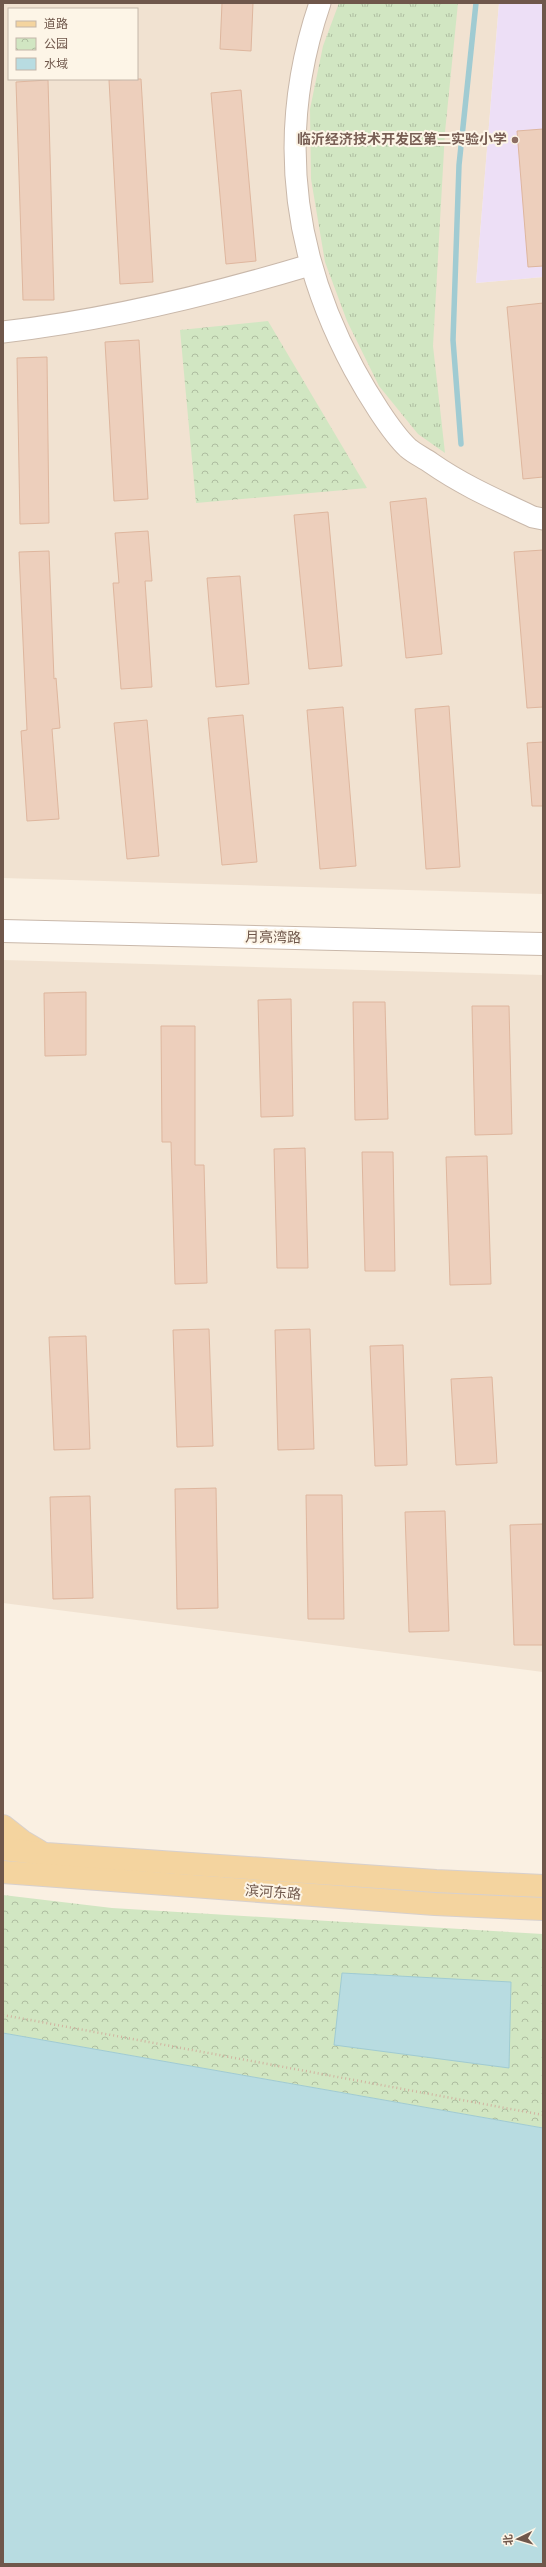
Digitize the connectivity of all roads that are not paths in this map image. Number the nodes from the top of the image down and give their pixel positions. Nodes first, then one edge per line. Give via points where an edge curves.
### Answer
1 (320, 3) edge
2 (310, 265) junction
3 (3, 332) edge
4 (543, 519) edge
5 (3, 931) edge
6 (543, 944) edge
7 (3, 1826) edge
8 (3, 1849) edge
9 (46, 1854) junction
10 (3, 1872) edge
11 (543, 1886) edge
12 (543, 1910) edge

1 - 2 street via 307,41 296,108 295,182
2 - 3 street via 240,286 171,302
2 - 4 street via 332,329 367,394 408,447 463,485 533,517
5 - 6 street, 月亮湾路
7 - 9 main road via 22,1842
8 - 9 main road, 滨河东路
9 - 11 main road, 滨河东路
10 - 12 main road, 滨河东路 via 428,1904

